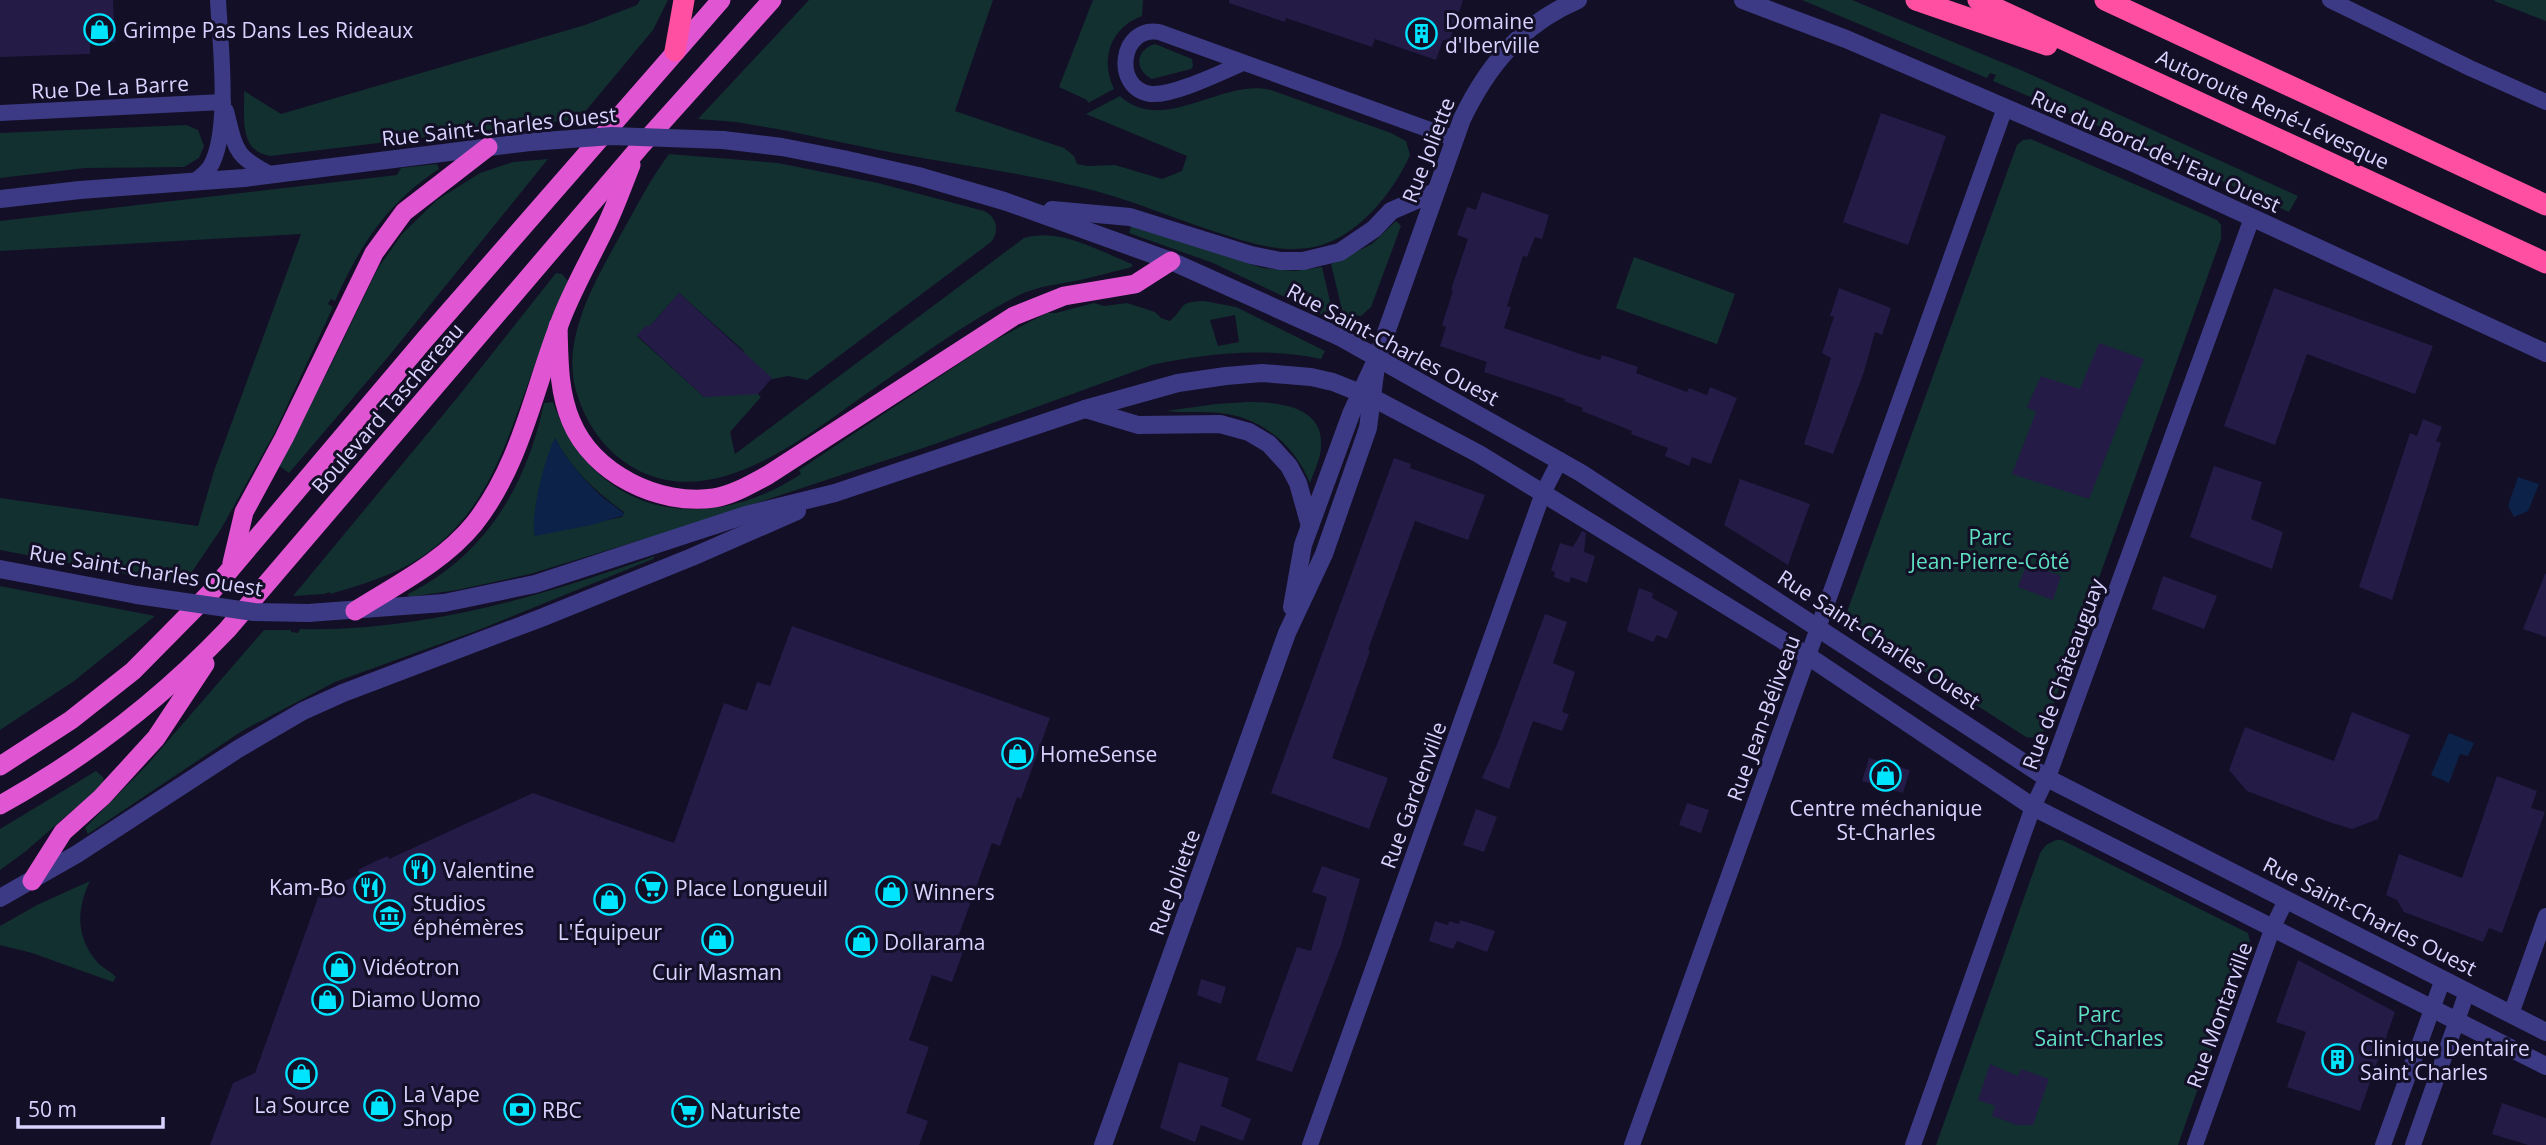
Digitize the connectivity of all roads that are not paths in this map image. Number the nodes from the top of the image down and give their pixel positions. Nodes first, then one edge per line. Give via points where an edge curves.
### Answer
1 (218, 0) edge
2 (684, 0) edge
3 (721, 0) edge
4 (772, 0) edge
5 (1578, 0) edge
6 (1743, 0) edge
7 (1916, 0) edge
8 (1979, 0) edge
9 (2105, 0) edge
10 (2138, 0) edge
11 (2330, 0) edge
12 (675, 51) junction
13 (2216, 52) junction
14 (1243, 63) junction
15 (2162, 84) junction
16 (223, 102) junction
17 (2546, 102) edge
18 (2005, 108) junction
19 (0, 113) edge
20 (1454, 139) junction
21 (488, 147) junction
22 (639, 148) junction
23 (272, 175) junction
24 (194, 182) junction
25 (1435, 192) junction
26 (0, 199) edge
27 (2546, 205) edge
28 (1024, 208) junction
29 (2252, 218) junction
30 (1171, 261) junction
31 (2546, 263) edge
32 (558, 326) junction
33 (2546, 353) edge
34 (1377, 358) junction
35 (1367, 396) junction
36 (1085, 409) junction
37 (1560, 460) junction
38 (835, 493) junction
39 (1544, 493) junction
40 (1310, 526) junction
41 (231, 567) junction
42 (0, 569) edge
43 (355, 611) junction
44 (1819, 627) junction
45 (227, 630) junction
46 (1287, 633) junction
47 (1808, 656) junction
48 (0, 766) edge
49 (2047, 778) junction
50 (0, 805) edge
51 (2033, 807) junction
52 (32, 881) junction
53 (0, 898) edge
54 (2286, 900) junction
55 (2546, 916) edge
56 (2273, 927) junction
57 (2443, 979) junction
58 (2467, 992) junction
59 (2432, 1007) junction
60 (2511, 1014) junction
61 (2457, 1020) junction
62 (2546, 1032) edge
63 (2546, 1066) edge
64 (1103, 1145) edge
65 (1310, 1145) edge
66 (1632, 1145) edge
67 (1913, 1145) edge
68 (2195, 1145) edge
69 (2383, 1145) edge
70 (2413, 1145) edge

1 - 16 street
2 - 12 highway
3 - 12 highway, Boulevard Taschereau
4 - 22 highway, Boulevard Taschereau
5 - 20 street, Rue Joliette via 1540,20 1502,54 1478,87
6 - 18 street, Rue du Bord-de-l'Eau Ouest
7 - 15 highway
8 - 15 highway, Autoroute René-Lévesque
9 - 13 highway, Autoroute René-Lévesque
10 - 13 highway
11 - 17 street
12 - 41 highway, Boulevard Taschereau
13 - 27 highway, Autoroute René-Lévesque
14 - 14 street via 1154,31 1134,39 1125,71 1138,89 1153,94 1198,83
14 - 20 street
15 - 31 highway, Autoroute René-Lévesque
16 - 19 street, Rue De La Barre
16 - 23 street via 241,157
16 - 24 street via 214,157
18 - 29 street, Rue du Bord-de-l'Eau Ouest
18 - 44 street, Rue Jean-Béliveau
20 - 25 street, Rue Joliette
21 - 23 street, Rue Saint-Charles Ouest
21 - 28 street, Rue Saint-Charles Ouest, bridge via 625,136 723,140 891,170
21 - 41 highway via 404,212 374,253 244,512
22 - 32 highway
22 - 45 highway, Boulevard Taschereau
23 - 24 street, Rue Saint-Charles Ouest
24 - 26 street, Rue Saint-Charles Ouest
25 - 28 street via 1391,211 1340,252 1303,261 1251,255 1130,217
25 - 34 street, Rue Joliette
28 - 30 street, Rue Saint-Charles Ouest
29 - 33 street, Rue du Bord-de-l'Eau Ouest
29 - 49 street, Rue de Châteauguay
30 - 32 highway via 1135,284 1064,296 1014,316 768,475 712,498 676,497 636,485 593,454 572,424 562,394
30 - 34 street, Rue Saint-Charles Ouest
32 - 43 highway via 514,457 488,505 443,554
34 - 35 street, Rue Joliette
34 - 37 street, Rue Saint-Charles Ouest
35 - 36 street, Rue Saint-Charles Ouest via 1300,375 1238,374 1178,383
35 - 39 street, Rue Saint-Charles Ouest
35 - 40 street, Rue Joliette
35 - 46 street, Rue Joliette via 1368,428 1324,554
36 - 38 street, Rue Saint-Charles Ouest
36 - 40 street via 1138,425 1210,423 1249,432 1269,444 1289,466
37 - 39 street, Rue Gardenville
37 - 44 street, Rue Saint-Charles Ouest
38 - 43 street, Rue Saint-Charles Ouest via 747,514 535,584 444,603
38 - 52 street via 692,557 303,711
39 - 47 street, Rue Saint-Charles Ouest
39 - 65 street, Rue Gardenville
40 - 46 street, Rue Joliette
41 - 48 highway, Boulevard Taschereau via 133,671 71,720
42 - 43 street, Rue Saint-Charles Ouest, bridge via 244,611
44 - 47 street, Rue Jean-Béliveau
44 - 49 street, Rue Saint-Charles Ouest
45 - 50 highway, Boulevard Taschereau via 126,723
45 - 52 highway via 156,738 103,797 63,832
46 - 64 street, Rue Joliette
47 - 51 street, Rue Saint-Charles Ouest
47 - 66 street, Rue Jean-Béliveau
49 - 51 street, Rue de Châteauguay
49 - 54 street, Rue Saint-Charles Ouest
51 - 56 street, Rue Saint-Charles Ouest
51 - 67 street, Rue de Châteauguay
52 - 53 street
54 - 56 street, Rue Montarville
54 - 57 street, Rue Saint-Charles Ouest
55 - 60 street
56 - 59 street, Rue Saint-Charles Ouest
56 - 68 street, Rue Montarville
57 - 58 street, Rue Saint-Charles Ouest
57 - 59 street
58 - 60 street, Rue Saint-Charles Ouest
58 - 61 street
59 - 61 street, Rue Saint-Charles Ouest
59 - 69 street
60 - 62 street, Rue Saint-Charles Ouest
61 - 63 street, Rue Saint-Charles Ouest
61 - 70 street

